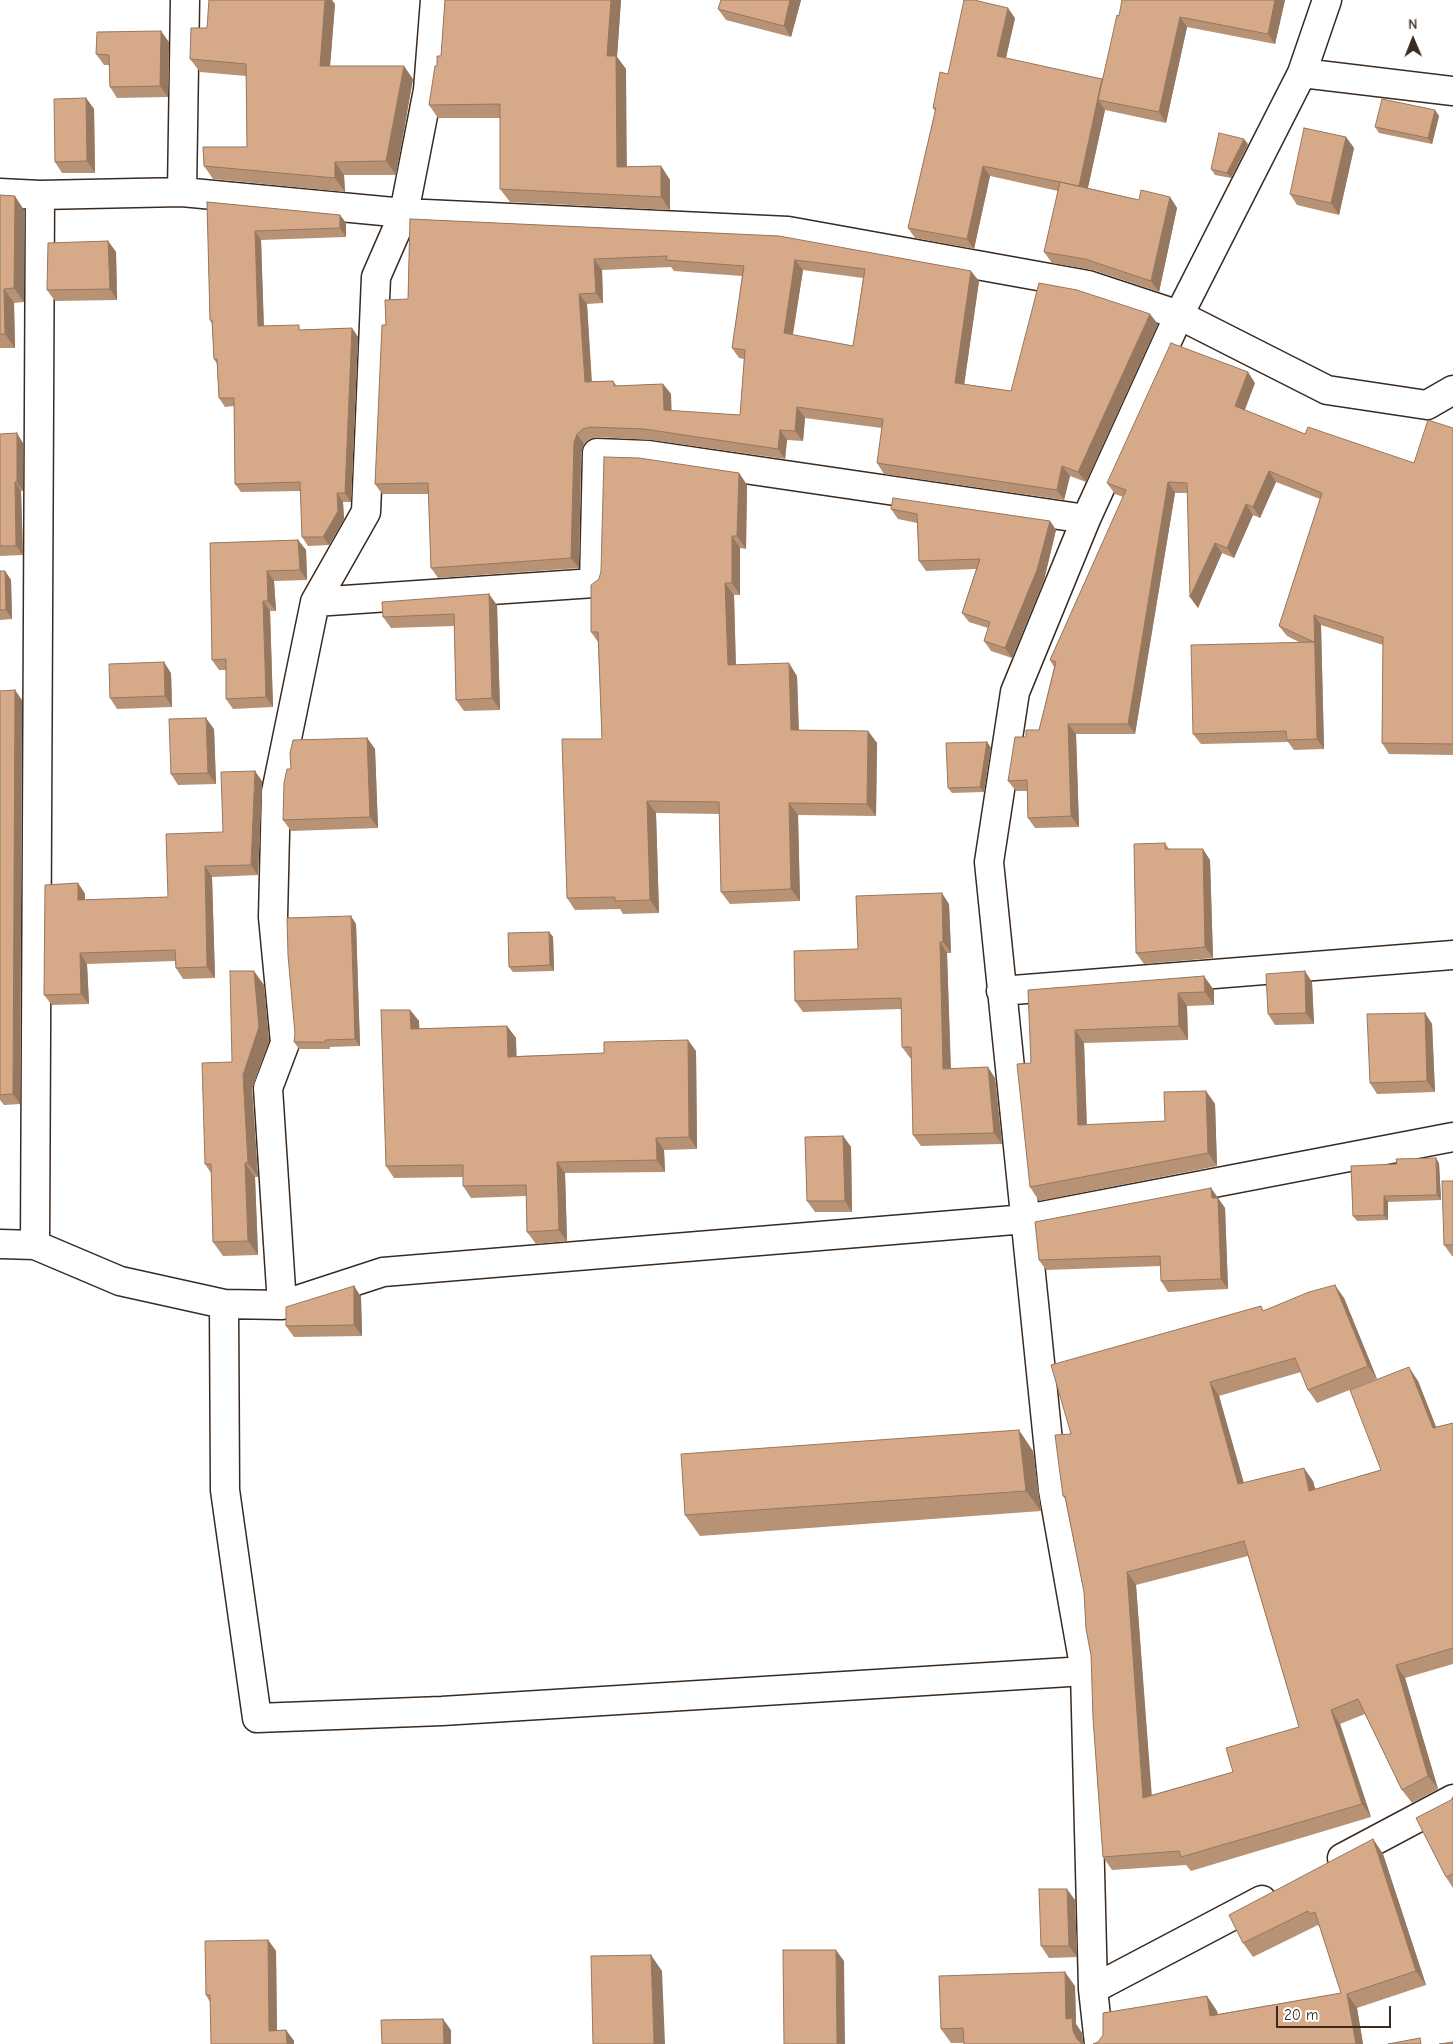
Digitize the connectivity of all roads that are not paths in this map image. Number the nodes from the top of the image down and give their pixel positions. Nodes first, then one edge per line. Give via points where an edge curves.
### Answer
1 (185, 0) edge
2 (435, 0) edge
3 (1327, 0) edge
4 (1302, 73) junction
5 (1453, 91) edge
6 (182, 192) junction
7 (0, 193) edge
8 (40, 195) junction
9 (404, 213) junction
10 (1179, 315) junction
11 (1453, 390) edge
12 (1086, 519) junction
13 (315, 602) junction
14 (1453, 956) edge
15 (1001, 991) junction
16 (1453, 1138) edge
17 (1026, 1219) junction
18 (0, 1244) edge
19 (35, 1245) junction
20 (224, 1304) junction
21 (282, 1304) junction
22 (1085, 1672) junction
23 (1453, 1799) edge
24 (1321, 1868) edge
25 (1286, 1887) edge
26 (1092, 1989) junction
27 (1099, 2044) edge

1 - 6 street
2 - 9 street via 428,90
3 - 4 street
4 - 5 street
4 - 10 street
6 - 8 street
6 - 9 street
7 - 8 street
8 - 19 street
9 - 10 street via 788,230 1088,284
9 - 13 street via 376,277 366,512
10 - 11 street via 1327,390 1427,405
10 - 12 street
12 - 13 street via 649,455 597,453 594,583
12 - 15 street via 1015,692 989,862
13 - 21 street via 276,792 273,917 285,1043 268,1088
14 - 15 street
15 - 17 street
16 - 17 street
17 - 21 street via 383,1272
17 - 22 street via 1053,1490
18 - 19 street
19 - 20 street via 120,1281
20 - 21 street
20 - 22 street via 225,1490 257,1718 442,1711
22 - 26 street
23 - 24 street
25 - 26 street
26 - 27 street

